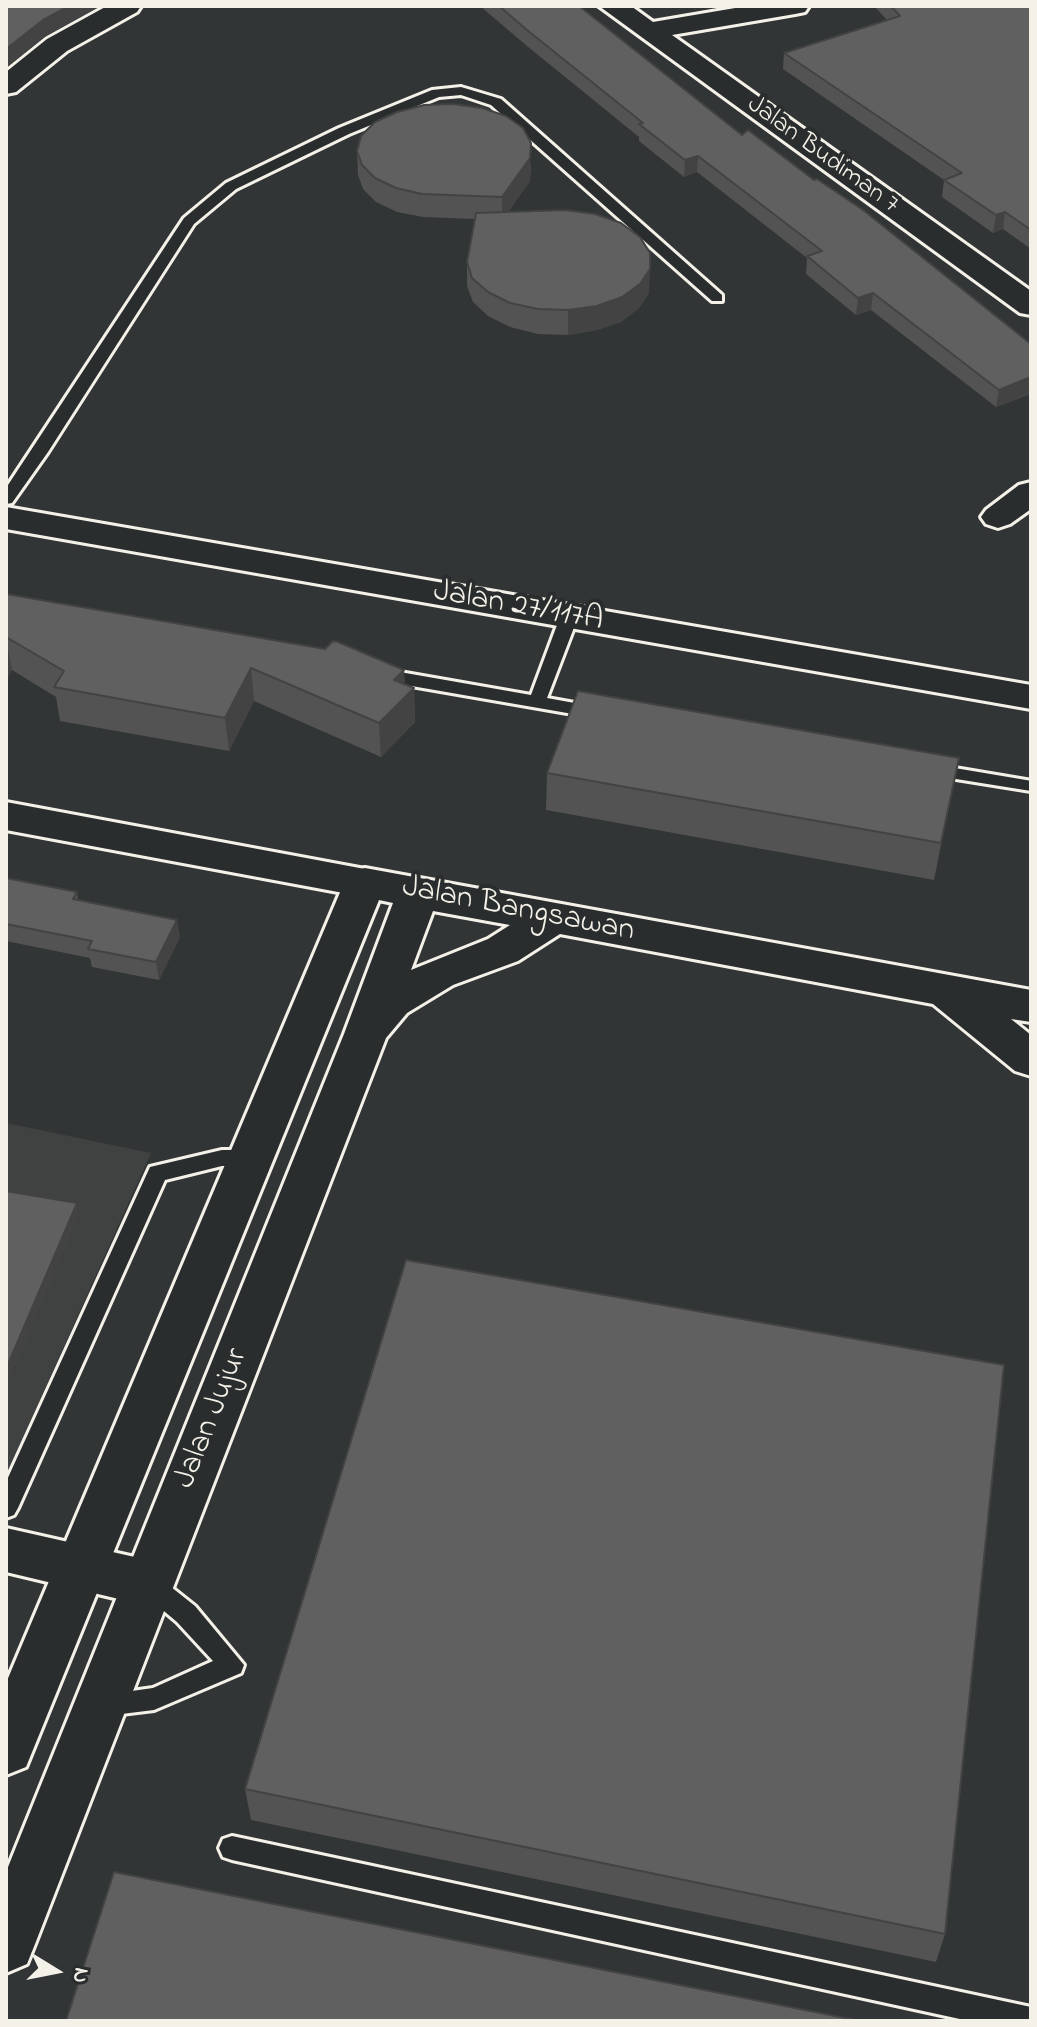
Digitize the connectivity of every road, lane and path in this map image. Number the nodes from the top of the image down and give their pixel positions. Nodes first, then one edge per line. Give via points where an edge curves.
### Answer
1 (127, 6) edge
2 (613, 6) edge
3 (795, 6) edge
4 (648, 31) junction
5 (6, 86) edge
6 (717, 298) dead end
7 (1031, 306) edge
8 (1031, 492) edge
9 (6, 499) edge
10 (998, 517) dead end
11 (6, 518) edge
12 (569, 617) junction
13 (365, 672) edge
14 (1031, 697) edge
15 (537, 702) junction
16 (613, 715) edge
17 (919, 768) edge
18 (1026, 786) dead end
19 (6, 816) edge
20 (365, 883) junction
21 (418, 893) junction
22 (553, 918) junction
23 (1031, 980) edge
24 (945, 991) junction
25 (1031, 1006) edge
26 (366, 1034) junction
27 (1031, 1059) edge
28 (253, 1158) junction
29 (6, 1508) edge
30 (6, 1550) edge
31 (82, 1568) junction
32 (148, 1583) junction
33 (101, 1704) junction
34 (6, 1749) edge
35 (232, 1848) dead end
36 (6, 1944) edge
37 (1031, 2021) edge

1 - 5 street via 57,45
2 - 4 street, Jalan Budiman 7
3 - 4 street
4 - 7 street, Jalan Budiman 7
6 - 9 lane via 496,102 461,91 437,93 231,186 189,221
8 - 10 street
11 - 12 street, Jalan 27/117A
12 - 14 street, Jalan 27/117A
12 - 15 lane
13 - 15 lane
15 - 16 lane
17 - 18 lane
19 - 20 street, Jalan Bangsawan
20 - 21 street, Jalan Bangsawan
20 - 28 street, Jalan Jujur
21 - 22 street, Jalan Bangsawan
21 - 26 street, Jalan Jujur
22 - 24 street, Jalan Bangsawan
22 - 26 street via 503,950 438,974 392,1002
23 - 24 street
24 - 25 street, Jalan Bangsawan
24 - 27 street
26 - 32 street, Jalan Jujur
28 - 29 lane via 222,1158 157,1173
28 - 31 street, Jalan Jujur
30 - 31 street
31 - 32 street
31 - 34 street, Jalan Jujur
32 - 33 street, Jalan Jujur
32 - 33 lane via 186,1614 232,1665 154,1699
33 - 36 street, Jalan Jujur
35 - 37 lane

